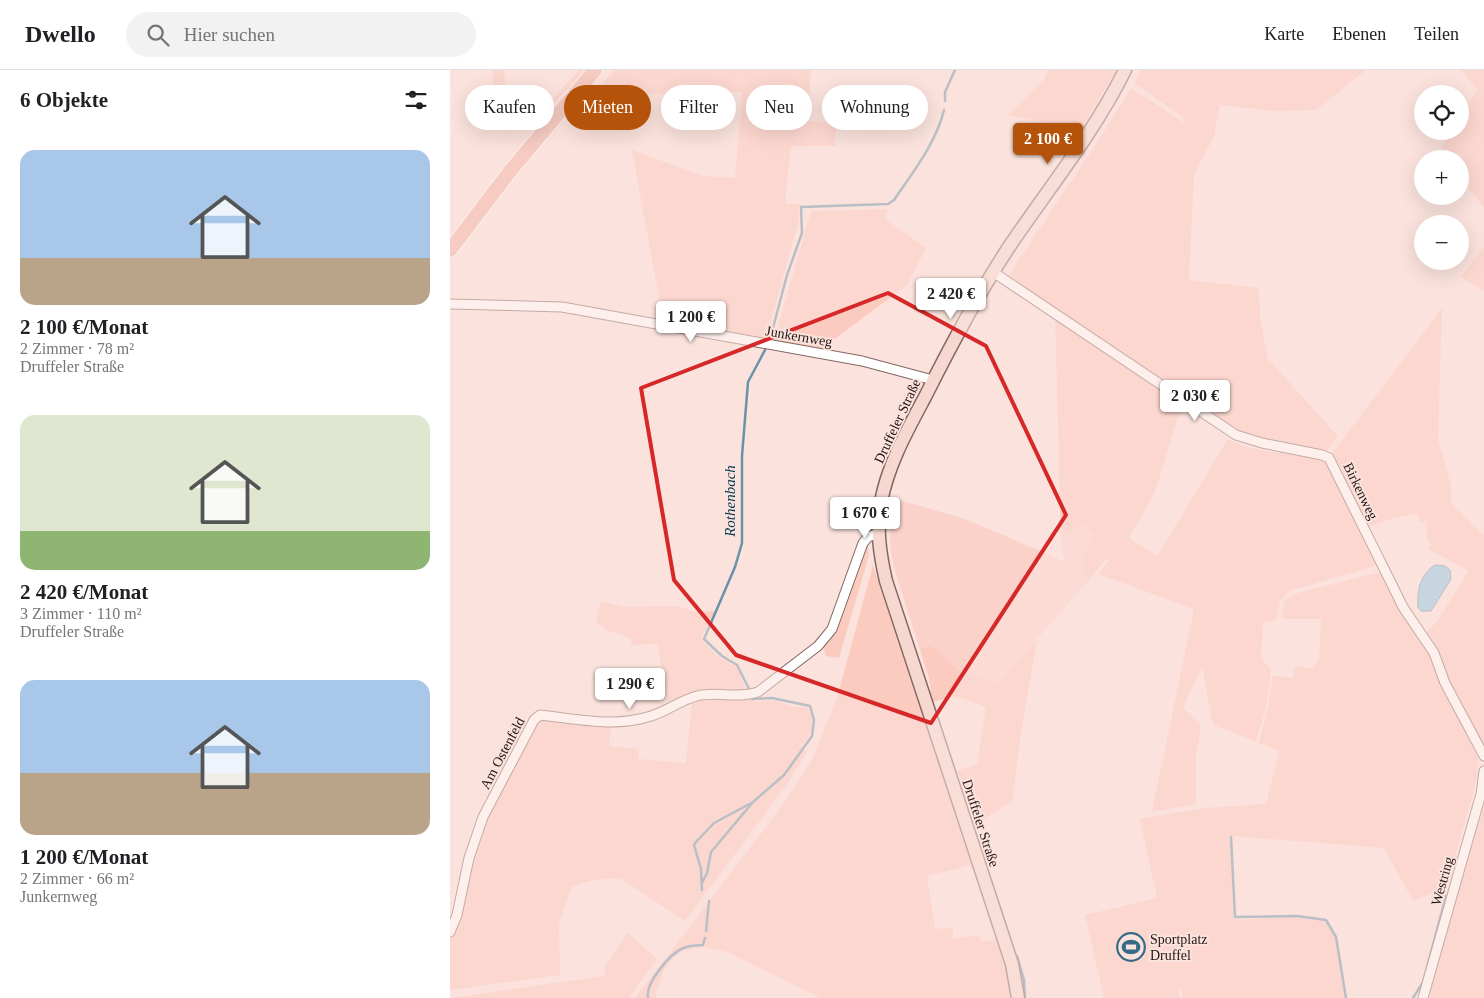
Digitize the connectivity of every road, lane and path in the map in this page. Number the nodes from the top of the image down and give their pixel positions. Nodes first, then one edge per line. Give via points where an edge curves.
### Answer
1 (595, 70) edge
2 (1125, 70) edge
3 (450, 250) edge
4 (993, 272) junction
5 (450, 304) edge
6 (933, 380) junction
7 (878, 533) junction
8 (1481, 745) edge
9 (1484, 756) edge
10 (1484, 771) edge
11 (450, 932) edge
12 (1018, 998) edge
13 (1423, 998) edge

1 - 3 main road via 511,170
2 - 4 street, Druffeler Straße via 1105,107
4 - 6 street, Druffeler Straße
4 - 8 street, Birkenweg via 1236,435 1329,458 1403,607 1434,653 1445,683
5 - 6 street, Junkernweg via 562,307 862,361
6 - 7 street, Druffeler Straße via 889,470
7 - 11 street, Am Ostenfeld via 868,537 863,544 836,620 826,638 758,692 748,696 698,696 630,722 610,723 540,715 534,720 483,818
7 - 12 street, Druffeler Straße via 882,565 894,607 1012,964
8 - 9 street, Birkenweg
10 - 13 street, Westring via 1481,794

